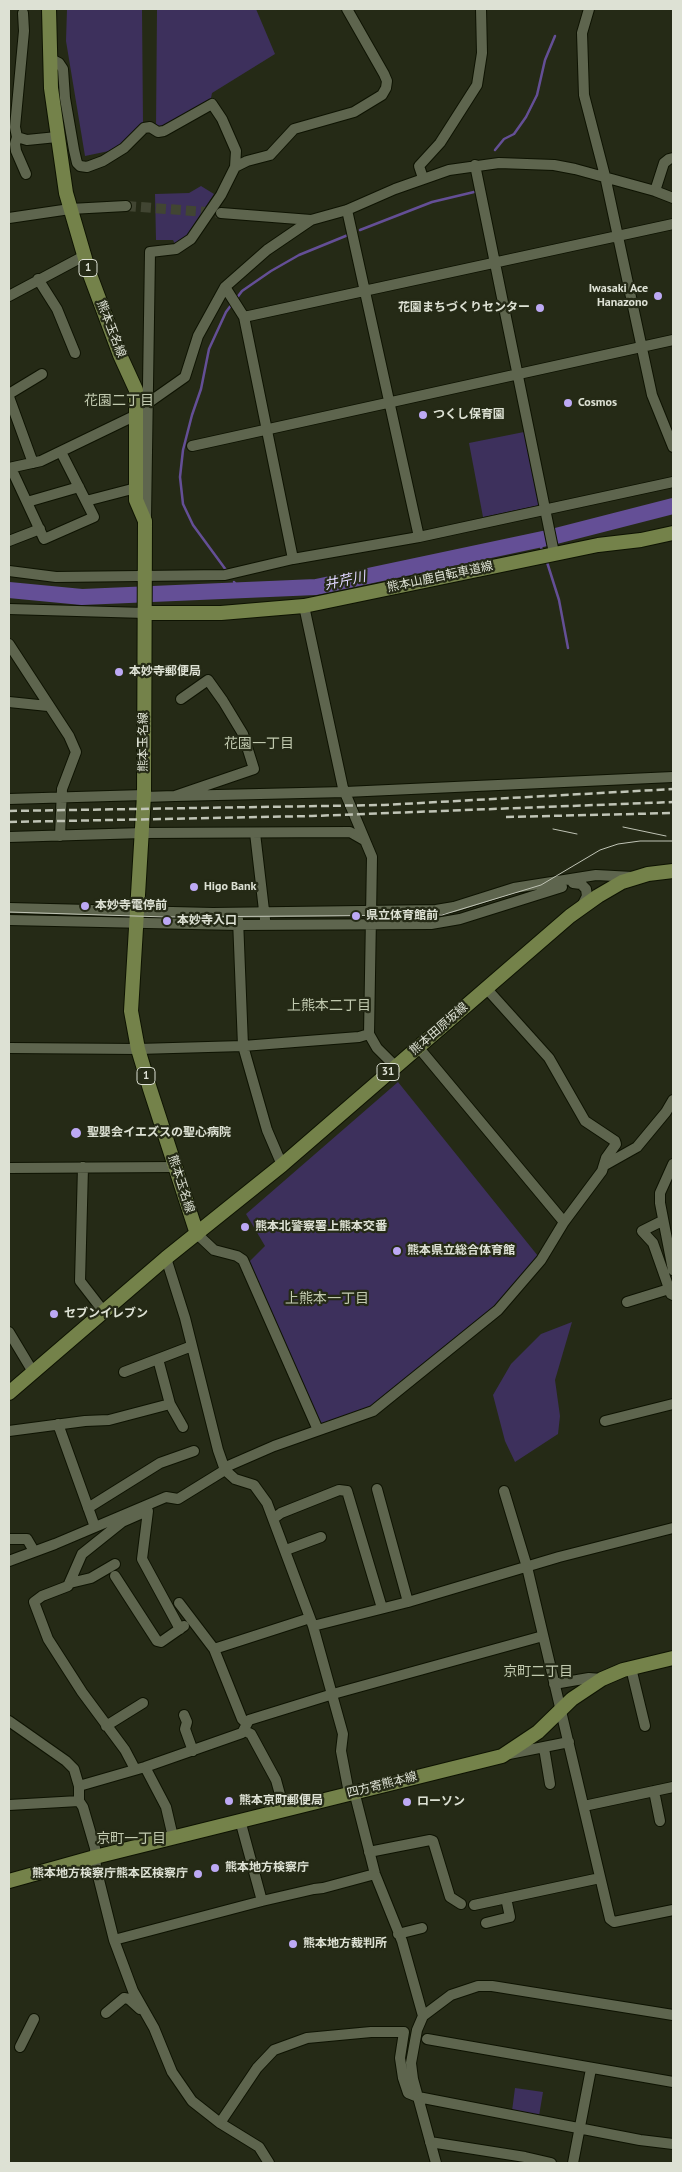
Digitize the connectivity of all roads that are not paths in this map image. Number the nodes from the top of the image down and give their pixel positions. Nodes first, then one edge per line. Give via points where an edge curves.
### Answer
1 (49, 9) edge
2 (347, 9) edge
3 (481, 9) edge
4 (589, 9) edge
5 (23, 13) dead end
6 (51, 59) junction
7 (14, 84) edge
8 (17, 137) junction
9 (57, 137) junction
10 (673, 158) edge
11 (475, 165) junction
12 (235, 167) junction
13 (26, 174) dead end
14 (605, 176) junction
15 (423, 178) junction
16 (655, 191) junction
17 (673, 198) edge
18 (126, 206) tunnel mouth
19 (70, 209) junction
20 (348, 210) junction
21 (221, 213) tunnel mouth
22 (9, 218) edge
23 (311, 220) junction
24 (673, 224) edge
25 (618, 236) junction
26 (84, 256) junction
27 (496, 262) junction
28 (38, 279) junction
29 (364, 291) junction
30 (228, 292) junction
31 (9, 296) edge
32 (244, 317) junction
33 (673, 340) edge
34 (642, 347) junction
35 (75, 354) dead end
36 (42, 374) dead end
37 (518, 374) junction
38 (9, 395) edge
39 (148, 403) junction
40 (389, 403) junction
41 (136, 417) junction
42 (267, 430) junction
43 (192, 446) dead end
44 (673, 448) edge
45 (61, 452) junction
46 (33, 463) junction
47 (10, 468) edge
48 (673, 482) edge
49 (79, 487) junction
50 (136, 488) junction
51 (27, 502) junction
52 (86, 502) junction
53 (544, 509) junction
54 (146, 521) junction
55 (40, 529) junction
56 (673, 533) edge
57 (419, 537) junction
58 (9, 540) edge
59 (548, 555) junction
60 (293, 559) junction
61 (9, 571) edge
62 (146, 577) junction
63 (304, 606) junction
64 (9, 609) edge
65 (145, 610) junction
66 (9, 644) edge
67 (181, 699) dead end
68 (9, 702) edge
69 (48, 706) junction
70 (673, 777) edge
71 (344, 792) junction
72 (144, 796) junction
73 (175, 796) junction
74 (60, 798) junction
75 (9, 799) edge
76 (143, 833) junction
77 (255, 833) junction
78 (60, 836) junction
79 (9, 837) edge
80 (364, 840) junction
81 (673, 871) edge
82 (596, 875) junction
83 (636, 877) junction
84 (573, 884) junction
85 (9, 908) edge
86 (580, 910) junction
87 (372, 911) junction
88 (264, 912) junction
89 (238, 913) junction
90 (137, 918) junction
91 (9, 920) edge
92 (265, 925) junction
93 (372, 925) junction
94 (238, 926) junction
95 (486, 988) junction
96 (369, 1034) junction
97 (243, 1046) junction
98 (9, 1048) edge
99 (419, 1048) junction
100 (138, 1049) junction
101 (395, 1066) junction
102 (673, 1100) edge
103 (282, 1164) junction
104 (673, 1164) edge
105 (605, 1165) junction
106 (83, 1167) junction
107 (175, 1167) junction
108 (9, 1168) edge
109 (662, 1221) junction
110 (564, 1222) junction
111 (197, 1234) junction
112 (166, 1258) junction
113 (673, 1270) edge
114 (671, 1292) edge
115 (627, 1302) dead end
116 (104, 1312) junction
117 (9, 1332) edge
118 (192, 1346) junction
119 (158, 1359) junction
120 (33, 1372) junction
121 (124, 1372) dead end
122 (9, 1393) edge
123 (170, 1404) junction
124 (673, 1404) edge
125 (605, 1421) dead end
126 (58, 1424) junction
127 (183, 1427) dead end
128 (318, 1430) junction
129 (9, 1431) edge
130 (194, 1451) dead end
131 (225, 1470) junction
132 (377, 1489) dead end
133 (504, 1490) dead end
134 (178, 1499) junction
135 (88, 1508) junction
136 (148, 1511) junction
137 (273, 1519) junction
138 (95, 1527) junction
139 (673, 1528) edge
140 (321, 1537) dead end
141 (9, 1539) edge
142 (286, 1550) junction
143 (34, 1552) junction
144 (9, 1561) edge
145 (114, 1564) dead end
146 (528, 1566) junction
147 (115, 1576) dead end
148 (70, 1583) junction
149 (408, 1602) junction
150 (179, 1603) dead end
151 (382, 1608) junction
152 (192, 1621) junction
153 (312, 1622) junction
154 (180, 1629) junction
155 (543, 1636) junction
156 (214, 1649) junction
157 (673, 1658) edge
158 (631, 1668) junction
159 (602, 1679) junction
160 (554, 1684) junction
161 (333, 1694) junction
162 (143, 1703) dead end
163 (560, 1711) junction
164 (184, 1715) dead end
165 (9, 1721) edge
166 (106, 1726) junction
167 (645, 1726) dead end
168 (245, 1727) junction
169 (569, 1742) junction
170 (544, 1748) junction
171 (193, 1750) junction
172 (502, 1756) junction
173 (140, 1768) junction
174 (550, 1784) dead end
175 (79, 1786) junction
176 (673, 1787) edge
177 (352, 1792) junction
178 (654, 1792) junction
179 (79, 1801) junction
180 (9, 1805) edge
181 (584, 1806) junction
182 (284, 1809) junction
183 (240, 1820) junction
184 (660, 1821) dead end
185 (173, 1837) junction
186 (369, 1852) junction
187 (95, 1857) junction
188 (375, 1874) junction
189 (600, 1878) junction
190 (9, 1881) edge
191 (506, 1898) junction
192 (262, 1901) junction
193 (461, 1904) dead end
194 (474, 1905) dead end
195 (673, 1910) edge
196 (490, 1919) dead end
197 (422, 1928) dead end
198 (398, 1934) junction
199 (114, 1940) junction
200 (143, 2008) junction
201 (106, 2013) dead end
202 (673, 2015) edge
203 (423, 2016) junction
204 (34, 2019) dead end
205 (427, 2039) dead end
206 (20, 2047) dead end
207 (591, 2069) junction
208 (673, 2082) edge
209 (418, 2097) junction
210 (220, 2123) junction
211 (580, 2128) junction
212 (430, 2142) junction
213 (673, 2144) edge
214 (268, 2163) edge
215 (436, 2163) edge
216 (551, 2163) edge
217 (573, 2163) edge

1 - 6 main road, 熊本玉名線 / 1
2 - 12 street via 387,81 382,95 354,112 294,130 270,155
3 - 15 street via 482,53 478,86 440,143 419,166
4 - 14 street via 582,33 584,95
5 - 7 street
6 - 9 main road, 熊本玉名線 / 1
6 - 12 street via 63,69 74,150 80,166 103,161 124,148 144,128 164,131 212,104 236,151
7 - 8 street
8 - 9 street via 28,140
8 - 13 street via 16,151
9 - 19 main road, 熊本玉名線 / 1
10 - 16 street via 664,163
11 - 14 street via 554,165
11 - 15 street
11 - 27 street
12 - 39 street via 221,195 191,239 176,249 150,252
14 - 16 street
14 - 25 street
15 - 20 street
16 - 17 street
18 - 19 street
19 - 22 street
19 - 26 main road, 熊本玉名線 / 1
20 - 23 street
20 - 29 street
21 - 23 street
23 - 30 street via 267,250
24 - 25 street
25 - 27 street
25 - 34 street
26 - 28 street
26 - 41 main road, 熊本玉名線 / 1 via 134,383
27 - 29 street
27 - 37 street
28 - 31 street
28 - 35 street via 58,309
29 - 32 street
29 - 40 street
30 - 32 street
30 - 39 street via 198,336 185,377
32 - 42 street
33 - 34 street
34 - 37 street
34 - 44 street via 652,395
36 - 38 street
37 - 40 street
37 - 53 street
38 - 46 street
39 - 54 street
40 - 42 street
40 - 57 street
41 - 45 street
41 - 50 main road, 熊本玉名線 / 1
42 - 43 street
42 - 60 street
45 - 46 street
45 - 49 street
46 - 47 street
47 - 51 street
48 - 53 street
49 - 51 street
49 - 52 street
50 - 52 street
50 - 54 main road, 熊本玉名線 / 1 via 136,500
51 - 55 street
52 - 55 street via 94,517 44,539
53 - 57 street
53 - 59 street
54 - 62 main road, 熊本玉名線 / 1
55 - 58 street
56 - 59 main road, 熊本山鹿自転車道線
57 - 60 street
59 - 63 main road, 熊本山鹿自転車道線
60 - 62 street via 225,575
61 - 62 street via 56,577
62 - 65 main road, 熊本玉名線 / 1
63 - 65 main road, 熊本山鹿自転車道線 via 221,614
63 - 71 street
64 - 65 street
65 - 72 main road, 熊本玉名線 / 1
66 - 69 street
67 - 73 street via 208,680 243,734 254,769
68 - 69 street
69 - 74 street via 76,752
70 - 71 street
71 - 73 street
71 - 80 street
72 - 73 street
72 - 74 street
72 - 76 main road, 熊本玉名線 / 1
74 - 75 street
74 - 78 street
76 - 77 street
76 - 78 street
76 - 90 main road, 熊本玉名線 / 1
77 - 80 street via 350,832
77 - 88 street
78 - 79 street
80 - 87 street via 372,857
81 - 83 main road, 熊本田原坂線 / 31
82 - 83 street
82 - 84 street
82 - 87 street via 514,888 446,910
83 - 86 main road, 熊本田原坂線 / 31 via 610,888
84 - 86 street via 584,886 587,892
84 - 93 street via 442,923
85 - 90 street
86 - 95 main road, 熊本田原坂線 / 31
87 - 88 street
87 - 93 street
88 - 89 street
88 - 92 street
89 - 90 street
89 - 94 street
90 - 91 street
90 - 94 street
90 - 100 main road, 熊本玉名線 / 1 via 131,1011
92 - 93 street
92 - 94 street
93 - 96 street
94 - 97 street
95 - 99 main road, 熊本田原坂線 / 31
95 - 105 street via 549,1058 585,1121 615,1141
96 - 97 street
96 - 101 street via 377,1048
97 - 100 street
97 - 103 street via 267,1130
98 - 100 street
99 - 101 main road, 熊本田原坂線 / 31
99 - 110 street
100 - 107 main road, 熊本玉名線 / 1
101 - 103 main road, 熊本田原坂線 / 31
102 - 105 street via 637,1147
103 - 111 main road, 熊本田原坂線 / 31
104 - 109 street via 660,1193
105 - 110 street
106 - 107 street
106 - 108 street
106 - 116 street via 80,1281
107 - 111 main road, 熊本玉名線 / 1
109 - 113 street
109 - 114 street via 642,1231 653,1242
110 - 128 street via 541,1260 498,1310 379,1408
111 - 112 main road
111 - 128 street via 214,1250 243,1260
112 - 116 main road
112 - 118 street
114 - 115 street
116 - 120 main road
117 - 120 street
118 - 119 street
118 - 131 street
119 - 121 street
119 - 123 street
120 - 122 main road
123 - 126 street via 109,1420
123 - 127 street
124 - 125 street
126 - 129 street
126 - 135 street
128 - 131 street via 274,1446
130 - 135 street via 160,1463
131 - 134 street
131 - 137 street via 235,1479 259,1490
132 - 149 street
133 - 146 street
134 - 136 street
134 - 138 street via 166,1497
135 - 138 street
136 - 148 street via 122,1522 82,1554
136 - 154 street via 142,1559
137 - 142 street
137 - 151 street via 339,1490 347,1491
138 - 143 street
139 - 146 street
140 - 142 street
141 - 143 street via 27,1539
142 - 153 street
143 - 144 street
145 - 148 street via 91,1578
146 - 149 street
146 - 155 street
147 - 154 street via 157,1641 161,1642
148 - 166 street via 34,1602 48,1639
149 - 151 street
150 - 152 street
151 - 153 street
152 - 154 street
152 - 156 street
153 - 156 street
153 - 161 street
155 - 160 street
155 - 161 street
156 - 168 street
157 - 158 main road, 四方寄熊本線
158 - 159 main road, 四方寄熊本線
158 - 167 street
159 - 160 street
159 - 163 main road, 四方寄熊本線
160 - 163 street
161 - 168 street via 249,1720
161 - 177 street via 343,1734 341,1751
162 - 166 street
163 - 169 street
163 - 172 main road, 四方寄熊本線 via 538,1732
164 - 171 street via 185,1729
165 - 175 street via 71,1765
166 - 173 street
168 - 171 street via 242,1734
168 - 182 street via 276,1780
169 - 170 street
169 - 181 street
170 - 172 street
170 - 174 street
171 - 173 street
172 - 177 main road, 四方寄熊本線
173 - 175 street
173 - 185 street via 166,1807
175 - 179 street
176 - 178 street
177 - 182 main road, 四方寄熊本線
177 - 186 street
178 - 181 street
178 - 184 street
179 - 180 street
179 - 187 street via 84,1807
181 - 189 street
182 - 183 main road, 四方寄熊本線
183 - 185 main road, 四方寄熊本線
183 - 192 street
185 - 187 main road, 四方寄熊本線
186 - 188 street
186 - 193 street via 433,1841 450,1897
187 - 190 main road, 四方寄熊本線
187 - 199 street
188 - 192 street
188 - 198 street
189 - 191 street
189 - 195 street via 610,1919 614,1922
191 - 194 street
191 - 196 street via 510,1917
192 - 199 street
197 - 198 street
198 - 203 street
199 - 200 street via 133,1991
200 - 201 street via 124,1998
200 - 210 street via 183,2089 192,2101
202 - 203 street via 478,1986 451,1995
203 - 209 street via 411,2063
204 - 206 street
205 - 207 street
207 - 208 street
207 - 211 street
209 - 210 street via 408,2093 402,2078 400,2058 404,2032 307,2038 274,2050 265,2058
209 - 211 street
209 - 212 street
210 - 214 street via 259,2148
211 - 213 street
211 - 217 street
212 - 215 street
212 - 216 street

